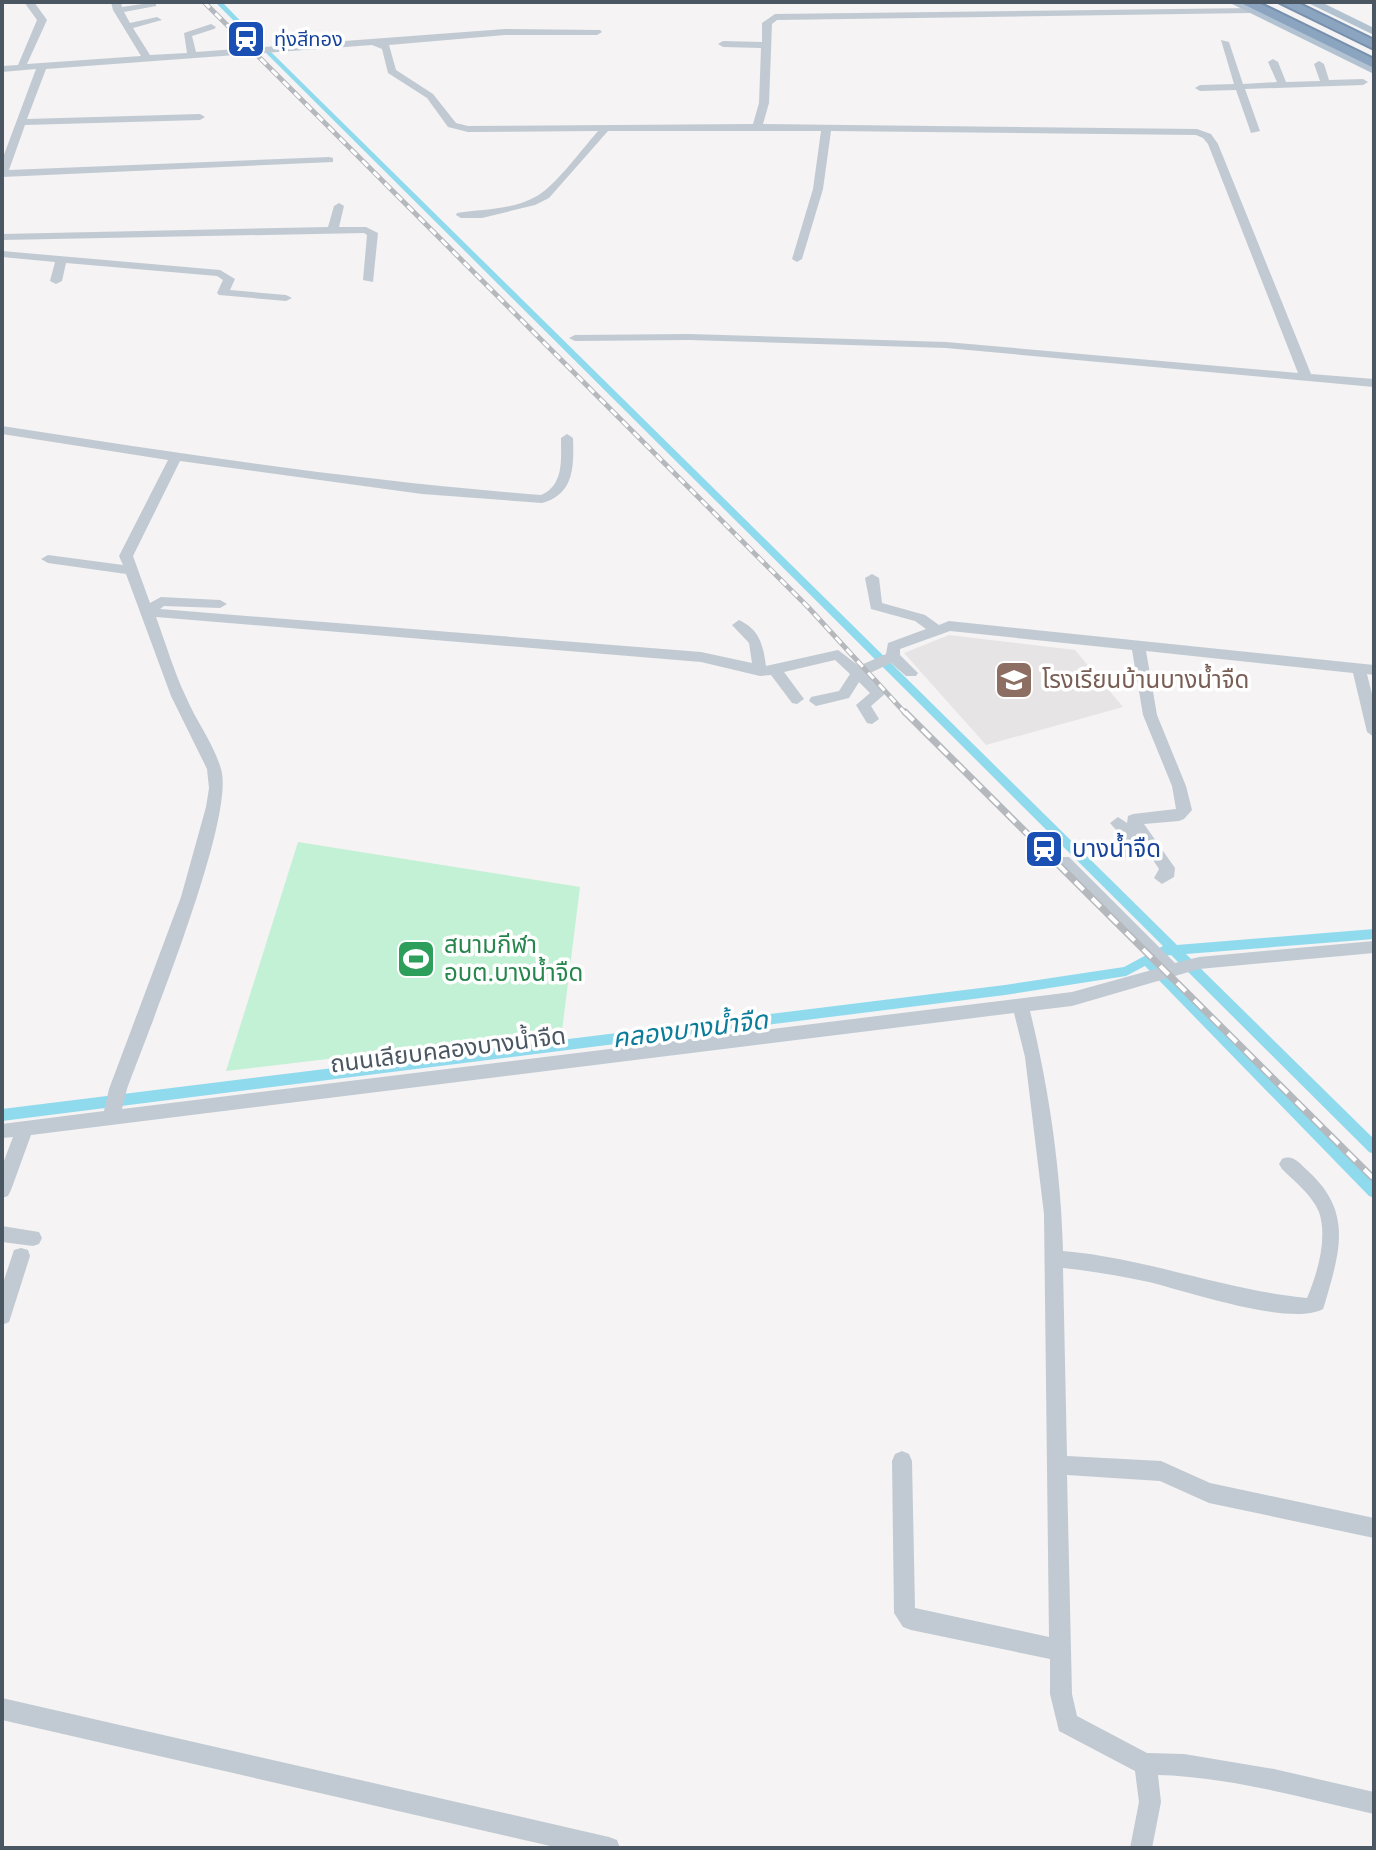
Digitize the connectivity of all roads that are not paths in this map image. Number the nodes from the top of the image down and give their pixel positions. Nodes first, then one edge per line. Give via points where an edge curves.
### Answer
1 (29, 2) edge
2 (1234, 2) edge
3 (1270, 2) edge
4 (1286, 2) edge
5 (1301, 2) edge
6 (1312, 2) edge
7 (153, 4) dead end
8 (1251, 5) edge
9 (117, 6) edge
10 (157, 20) dead end
11 (128, 26) junction
12 (211, 27) dead end
13 (597, 32) dead end
14 (1374, 34) edge
15 (1224, 42) dead end
16 (377, 43) junction
17 (723, 44) dead end
18 (1374, 44) edge
19 (767, 45) junction
20 (192, 55) junction
21 (148, 59) junction
22 (1273, 62) dead end
23 (1373, 62) edge
24 (1319, 64) dead end
25 (42, 66) junction
26 (21, 68) junction
27 (2, 69) edge
28 (1325, 82) junction
29 (1363, 82) junction
30 (1282, 83) junction
31 (1239, 87) junction
32 (1374, 87) edge
33 (1200, 88) dead end
34 (200, 117) dead end
35 (20, 122) junction
36 (757, 127) junction
37 (826, 128) junction
38 (604, 130) junction
39 (1255, 131) dead end
40 (329, 160) dead end
41 (2, 173) edge
42 (339, 206) dead end
43 (461, 215) dead end
44 (333, 230) junction
45 (2, 237) edge
46 (2, 254) edge
47 (62, 258) junction
48 (797, 259) dead end
49 (369, 280) dead end
50 (56, 281) dead end
51 (286, 298) dead end
52 (575, 338) dead end
53 (1306, 377) junction
54 (1374, 383) edge
55 (2, 430) edge
56 (567, 438) dead end
57 (176, 457) junction
58 (48, 559) dead end
59 (130, 570) junction
60 (872, 578) dead end
61 (220, 604) dead end
62 (150, 612) junction
63 (739, 625) dead end
64 (937, 630) junction
65 (1138, 646) junction
66 (890, 658) junction
67 (776, 670) junction
68 (1366, 670) edge
69 (760, 671) junction
70 (858, 673) junction
71 (911, 673) dead end
72 (797, 699) dead end
73 (816, 701) dead end
74 (872, 719) dead end
75 (1374, 732) edge
76 (1119, 824) junction
77 (1128, 853) dead end
78 (1064, 861) dead end
79 (1162, 878) dead end
80 (1374, 947) edge
81 (1168, 966) dead end
82 (1020, 1005) junction
83 (112, 1114) junction
84 (25, 1128) junction
85 (2, 1131) edge
86 (1288, 1164) dead end
87 (2, 1190) edge
88 (2, 1234) edge
89 (33, 1238) dead end
90 (21, 1256) dead end
91 (1054, 1259) junction
92 (2, 1316) edge
93 (902, 1461) dead end
94 (1057, 1465) junction
95 (1374, 1528) edge
96 (1047, 1647) junction
97 (2, 1709) edge
98 (1145, 1764) junction
99 (1374, 1803) edge
100 (609, 1848) edge
101 (1141, 1848) edge

1 - 26 street via 42,20
2 - 8 main road
3 - 23 highway
4 - 18 highway
5 - 14 highway
6 - 14 main road
7 - 9 street
8 - 19 street via 775,17 767,23
8 - 23 highway
8 - 23 highway
9 - 11 street
10 - 11 street
11 - 21 street
12 - 20 street via 187,35
13 - 16 street via 505,32
15 - 31 street
16 - 20 street
16 - 38 street via 386,47 391,71 430,96 456,127
17 - 19 street
19 - 36 street via 764,103
20 - 21 street
21 - 25 street
22 - 30 street
23 - 29 street via 1358,74
24 - 28 street
25 - 26 street
25 - 35 street
26 - 27 street
28 - 29 street
28 - 30 street
29 - 32 street
30 - 31 street
31 - 33 street
31 - 39 street
34 - 35 street
35 - 41 street
36 - 37 street
36 - 38 street
37 - 48 street via 818,189
37 - 53 street via 1203,133 1241,208
38 - 43 street via 545,196 482,215
40 - 41 street
42 - 44 street
44 - 45 street
44 - 49 street via 373,233
46 - 47 street
47 - 50 street
47 - 51 street via 220,273 229,279 223,293
52 - 53 street via 946,345
53 - 54 street
55 - 57 street
56 - 57 street via 567,474 560,488 542,499 422,490
57 - 59 street via 128,548
58 - 59 street
59 - 62 street
60 - 64 street via 876,606 920,618
61 - 62 street via 161,601
62 - 69 street via 701,657
62 - 83 street via 182,705 214,769 216,788 189,897
63 - 69 street via 756,641
64 - 65 street via 965,627
64 - 66 street via 896,644
65 - 68 street
65 - 76 street via 1150,715 1184,810
66 - 70 street
66 - 71 street
67 - 69 street
67 - 70 street via 838,655
67 - 72 street
68 - 75 street
70 - 73 street via 844,695
70 - 74 street via 879,693 863,705
76 - 77 street via 1138,845
76 - 79 street via 1167,868
78 - 81 street
80 - 82 street, ถนนเลียบคลองบางน้ำจืด via 1199,963 1088,997
82 - 83 street, ถนนเลียบคลองบางน้ำจืด
82 - 91 street via 1051,1181
83 - 84 street, ถนนเลียบคลองบางน้ำจืด
84 - 85 street, ถนนเลียบคลองบางน้ำจืด
84 - 87 street
86 - 91 street via 1312,1184 1331,1212 1322,1281 1316,1303 1309,1307 1114,1264
88 - 89 street
90 - 92 street
91 - 94 street
93 - 96 street via 905,1613 911,1619
94 - 95 street via 1161,1471 1209,1493
94 - 96 street
96 - 98 street via 1067,1723
97 - 100 street
98 - 99 street via 1259,1777
98 - 101 street via 1150,1802

